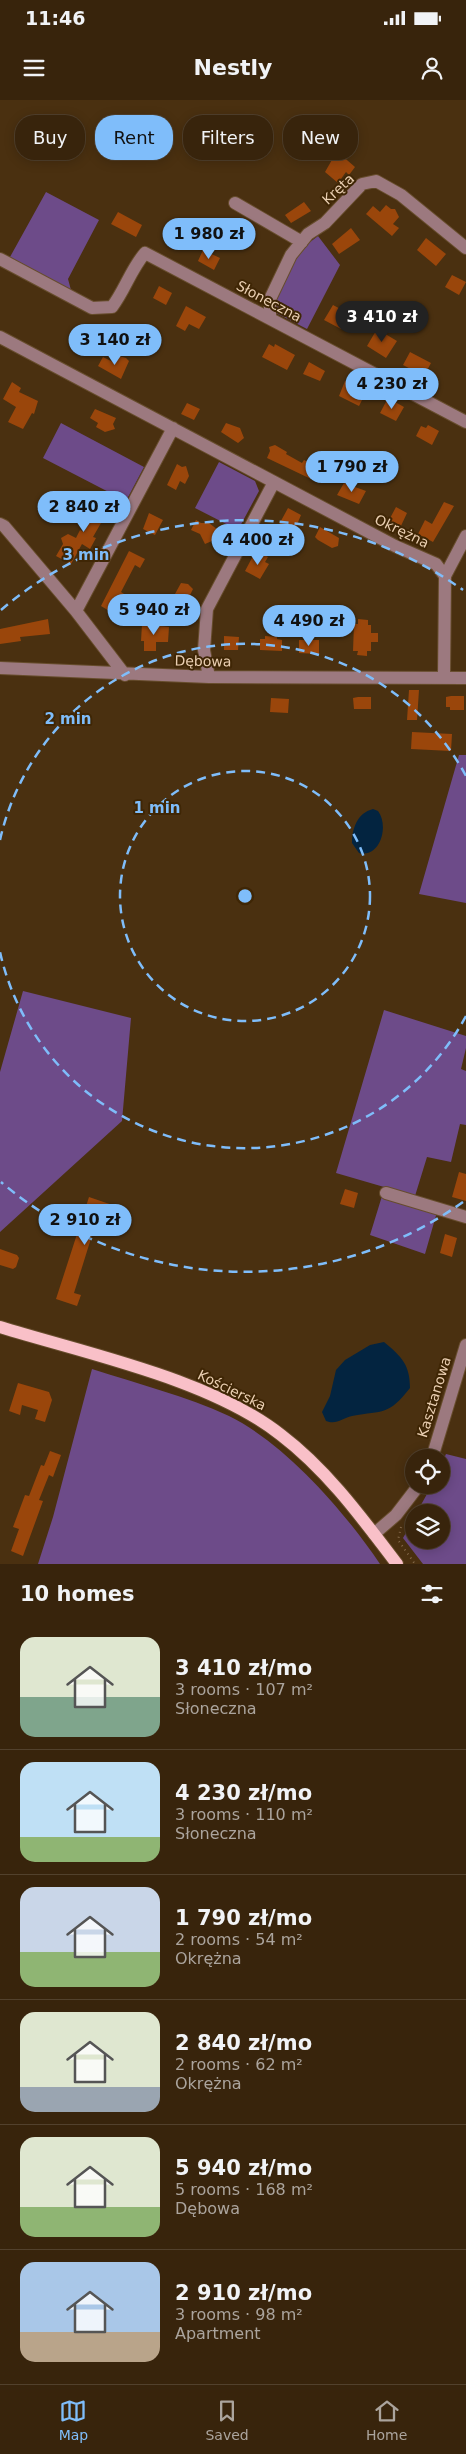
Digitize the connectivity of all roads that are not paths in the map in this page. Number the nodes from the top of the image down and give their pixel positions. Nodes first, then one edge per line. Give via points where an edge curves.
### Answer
1 (235, 204) dead end
2 (302, 242) junction
3 (466, 248) edge
4 (0, 260) edge
5 (270, 317) junction
6 (0, 337) edge
7 (466, 422) edge
8 (172, 428) junction
9 (274, 482) junction
10 (0, 524) edge
11 (466, 536) edge
12 (445, 576) junction
13 (76, 611) junction
14 (0, 668) edge
15 (125, 674) junction
16 (209, 677) junction
17 (444, 677) junction
18 (466, 678) edge
19 (386, 1193) dead end
20 (466, 1217) edge
21 (0, 1327) edge
22 (466, 1345) edge
23 (435, 1449) edge
24 (412, 1494) edge
25 (374, 1534) junction
26 (397, 1564) edge

1 - 2 street
2 - 3 street, Kręta via 362,184 376,181 401,195
2 - 5 street, Kręta via 291,255 270,299
4 - 5 street, Słoneczna via 92,308 112,307 145,253
5 - 7 street, Słoneczna
6 - 8 street, Okrężna
8 - 9 street, Okrężna
8 - 13 street
9 - 12 street, Okrężna via 436,564
9 - 16 street via 207,609 204,650
10 - 13 street
11 - 12 street
12 - 17 street
13 - 15 street
14 - 15 street, Dębowa
15 - 16 street, Dębowa
16 - 17 street, Dębowa
17 - 18 street, Dębowa
19 - 20 street
21 - 25 main road, Kościerska via 187,1385 241,1409 280,1434 311,1461
22 - 23 street, Kasztanowa
24 - 25 street via 396,1515
25 - 26 main road, Kościerska

